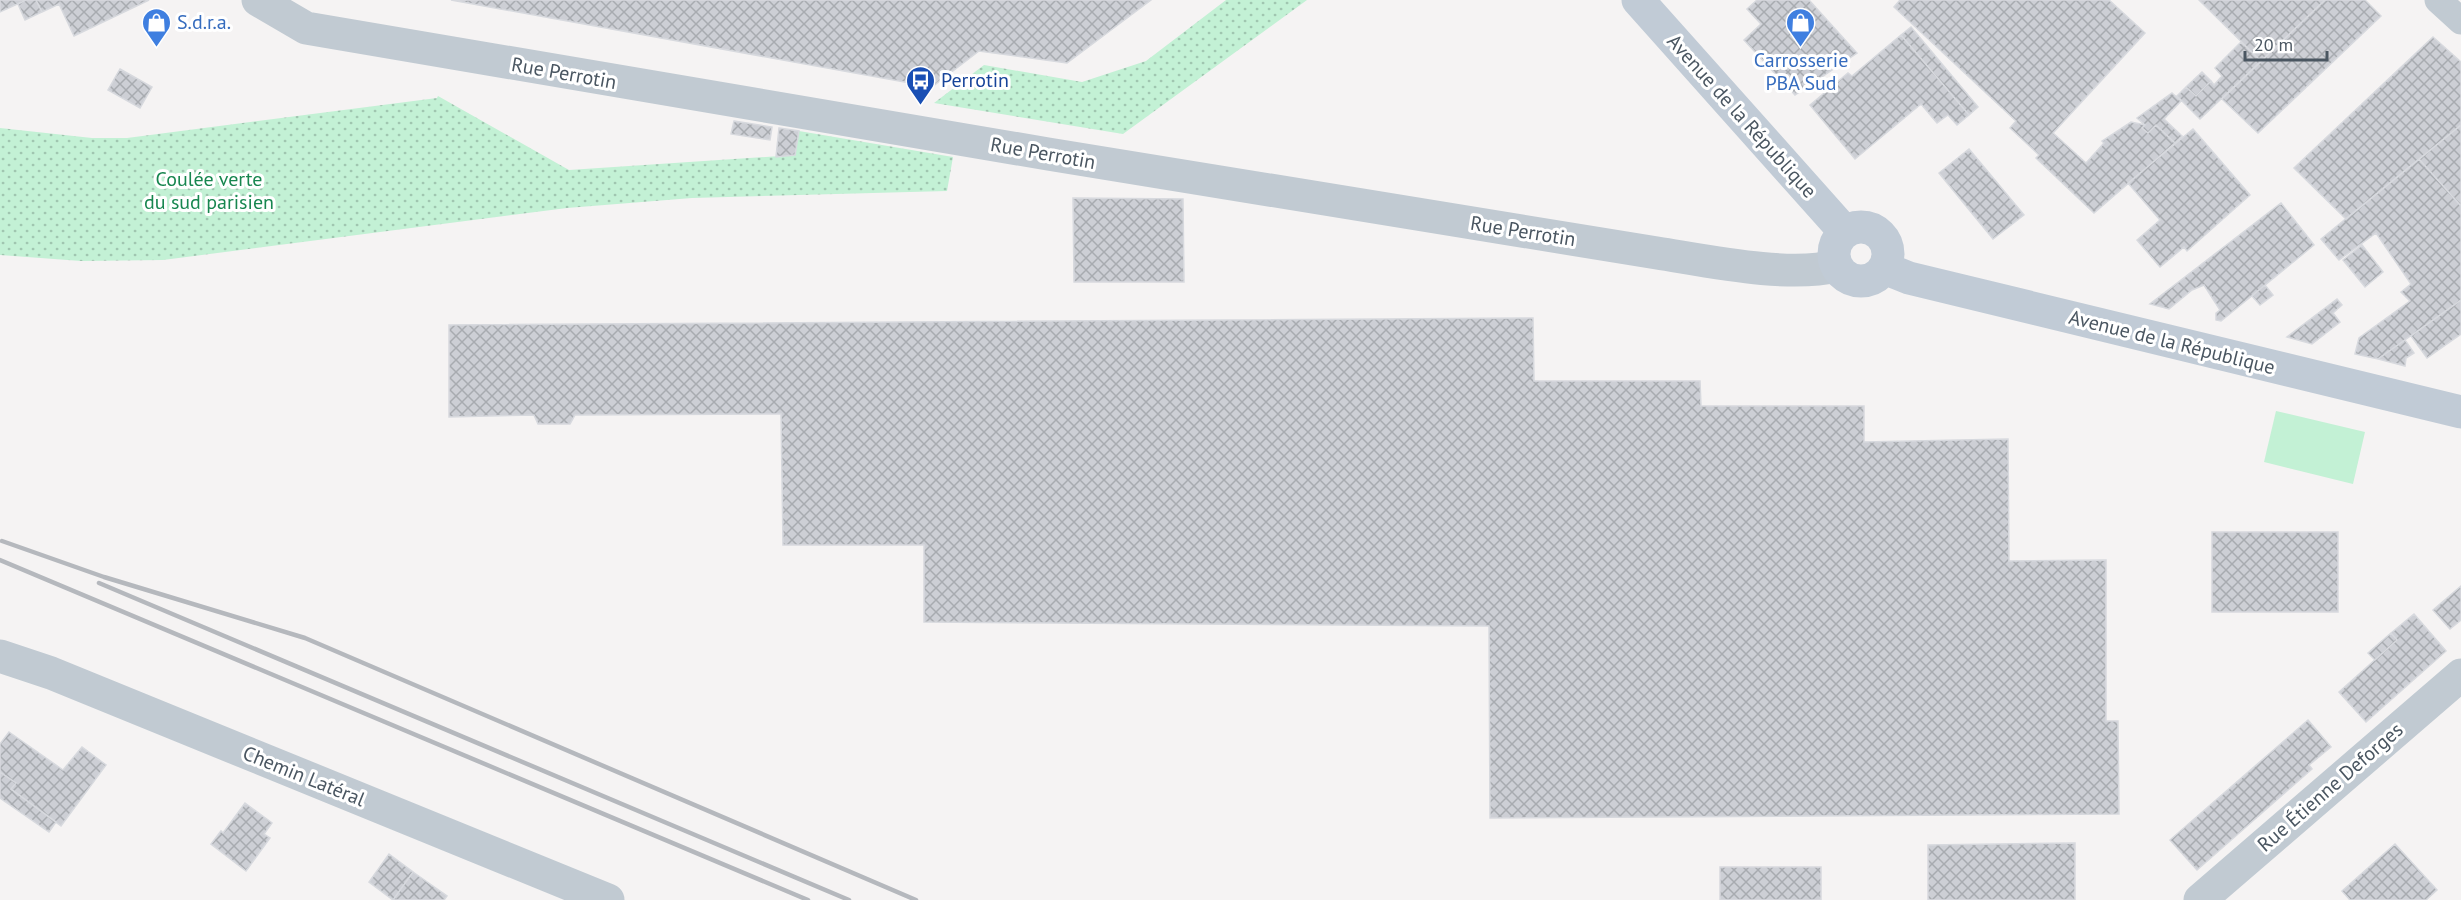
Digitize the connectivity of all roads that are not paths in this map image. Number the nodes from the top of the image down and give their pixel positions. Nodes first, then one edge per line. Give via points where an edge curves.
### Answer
1 (258, 0) edge
2 (1638, 0) edge
3 (2438, 0) edge
4 (2461, 21) edge
5 (1845, 232) junction
6 (1836, 266) junction
7 (1884, 268) junction
8 (2461, 412) edge
9 (0, 656) edge
10 (2461, 675) edge
11 (608, 900) edge
12 (2200, 900) edge

1 - 6 street, Rue Perrotin via 306,28 816,116 1657,253 1782,269 1820,270
2 - 5 main road, Avenue de la République
3 - 4 street
5 - 6 main road via 1835,247
5 - 7 main road via 1862,227 1879,234 1888,250
6 - 7 main road via 1842,274 1860,282 1878,276
7 - 8 main road, Avenue de la République via 1920,281
9 - 11 street, Chemin Latéral via 51,673
10 - 12 street, Rue Étienne Deforges

